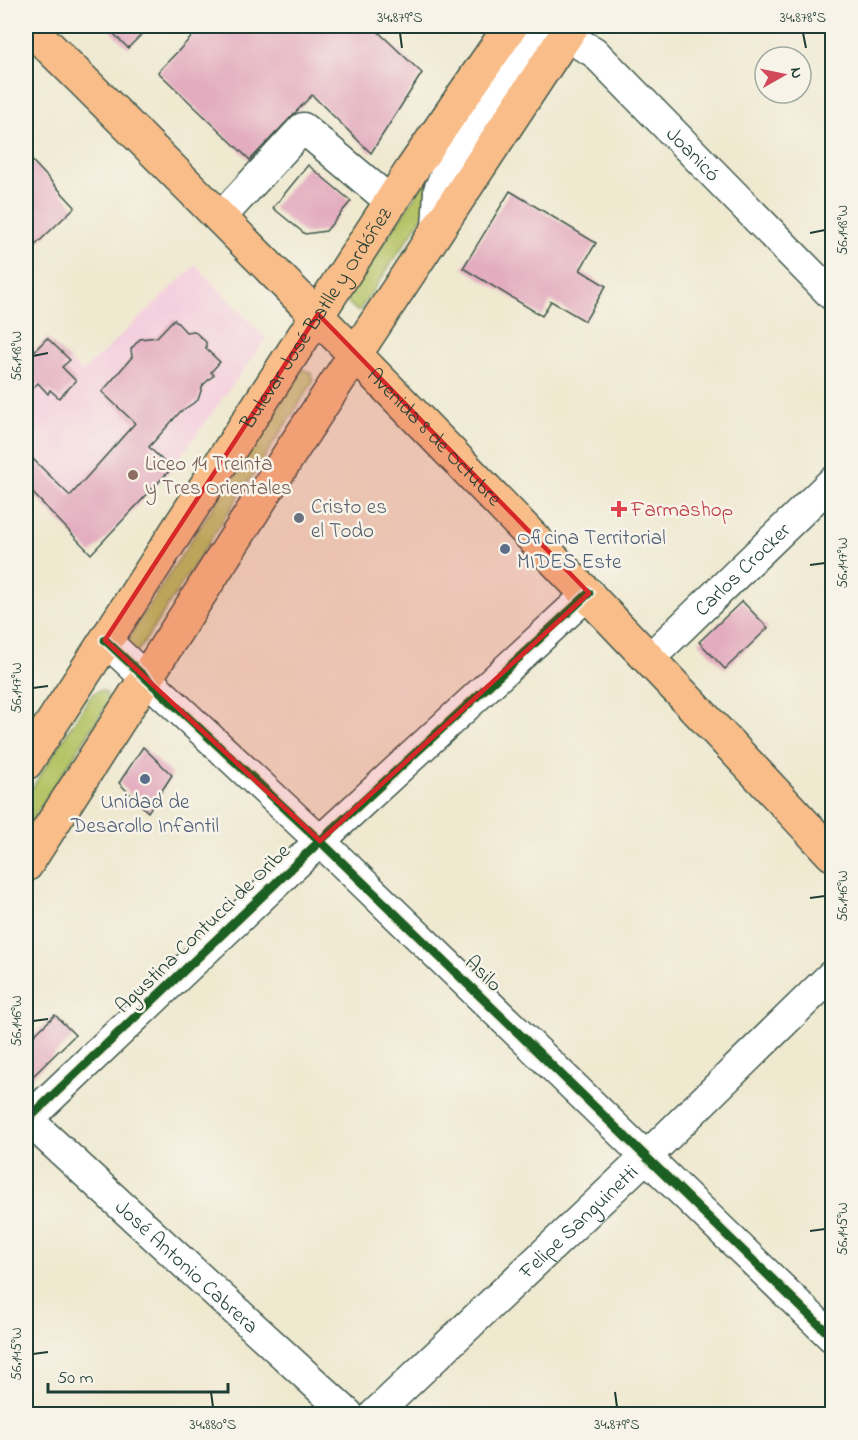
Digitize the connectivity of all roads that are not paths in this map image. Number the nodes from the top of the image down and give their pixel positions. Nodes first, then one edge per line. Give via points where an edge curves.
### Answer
1 (28, 26) edge
2 (511, 26) edge
3 (528, 26) edge
4 (562, 29) edge
5 (391, 202) junction
6 (221, 217) junction
7 (437, 230) junction
8 (832, 295) edge
9 (318, 314) junction
10 (356, 355) junction
11 (832, 482) edge
12 (589, 593) junction
13 (105, 640) junction
14 (650, 658) junction
15 (145, 678) junction
16 (26, 763) edge
17 (320, 841) junction
18 (832, 854) edge
19 (26, 865) edge
20 (832, 975) edge
21 (26, 1119) edge
22 (647, 1156) junction
23 (832, 1337) edge
24 (348, 1414) edge
25 (375, 1414) edge

1 - 6 main road, Avenida 8 de Octubre
2 - 5 main road, Bulevar José Batlle y Ordóñez
3 - 7 street via 529,40 520,63 445,176
4 - 7 main road
4 - 8 street, Joanicó via 594,52
5 - 6 street via 303,128
5 - 9 main road, Bulevar José Batlle y Ordóñez
6 - 9 main road, Avenida 8 de Octubre
7 - 10 main road
9 - 10 main road, Avenida 8 de Octubre
9 - 13 main road, Bulevar José Batlle y Ordóñez
10 - 12 main road, Avenida 8 de Octubre
10 - 15 main road
11 - 14 street, Carlos Crocker
12 - 14 main road, Avenida 8 de Octubre
12 - 17 street, Agustina Contucci de Oribe
13 - 15 street, Asilo
13 - 16 main road, Bulevar José Batlle y Ordóñez
14 - 18 main road, Avenida 8 de Octubre
15 - 17 street, Asilo
15 - 19 main road
17 - 21 street, Agustina Contucci de Oribe
17 - 22 street, Asilo
20 - 22 street, Felipe Sanguinetti
21 - 24 street, José Antonio Cabrera
22 - 23 street, Asilo
22 - 25 street, Felipe Sanguinetti

